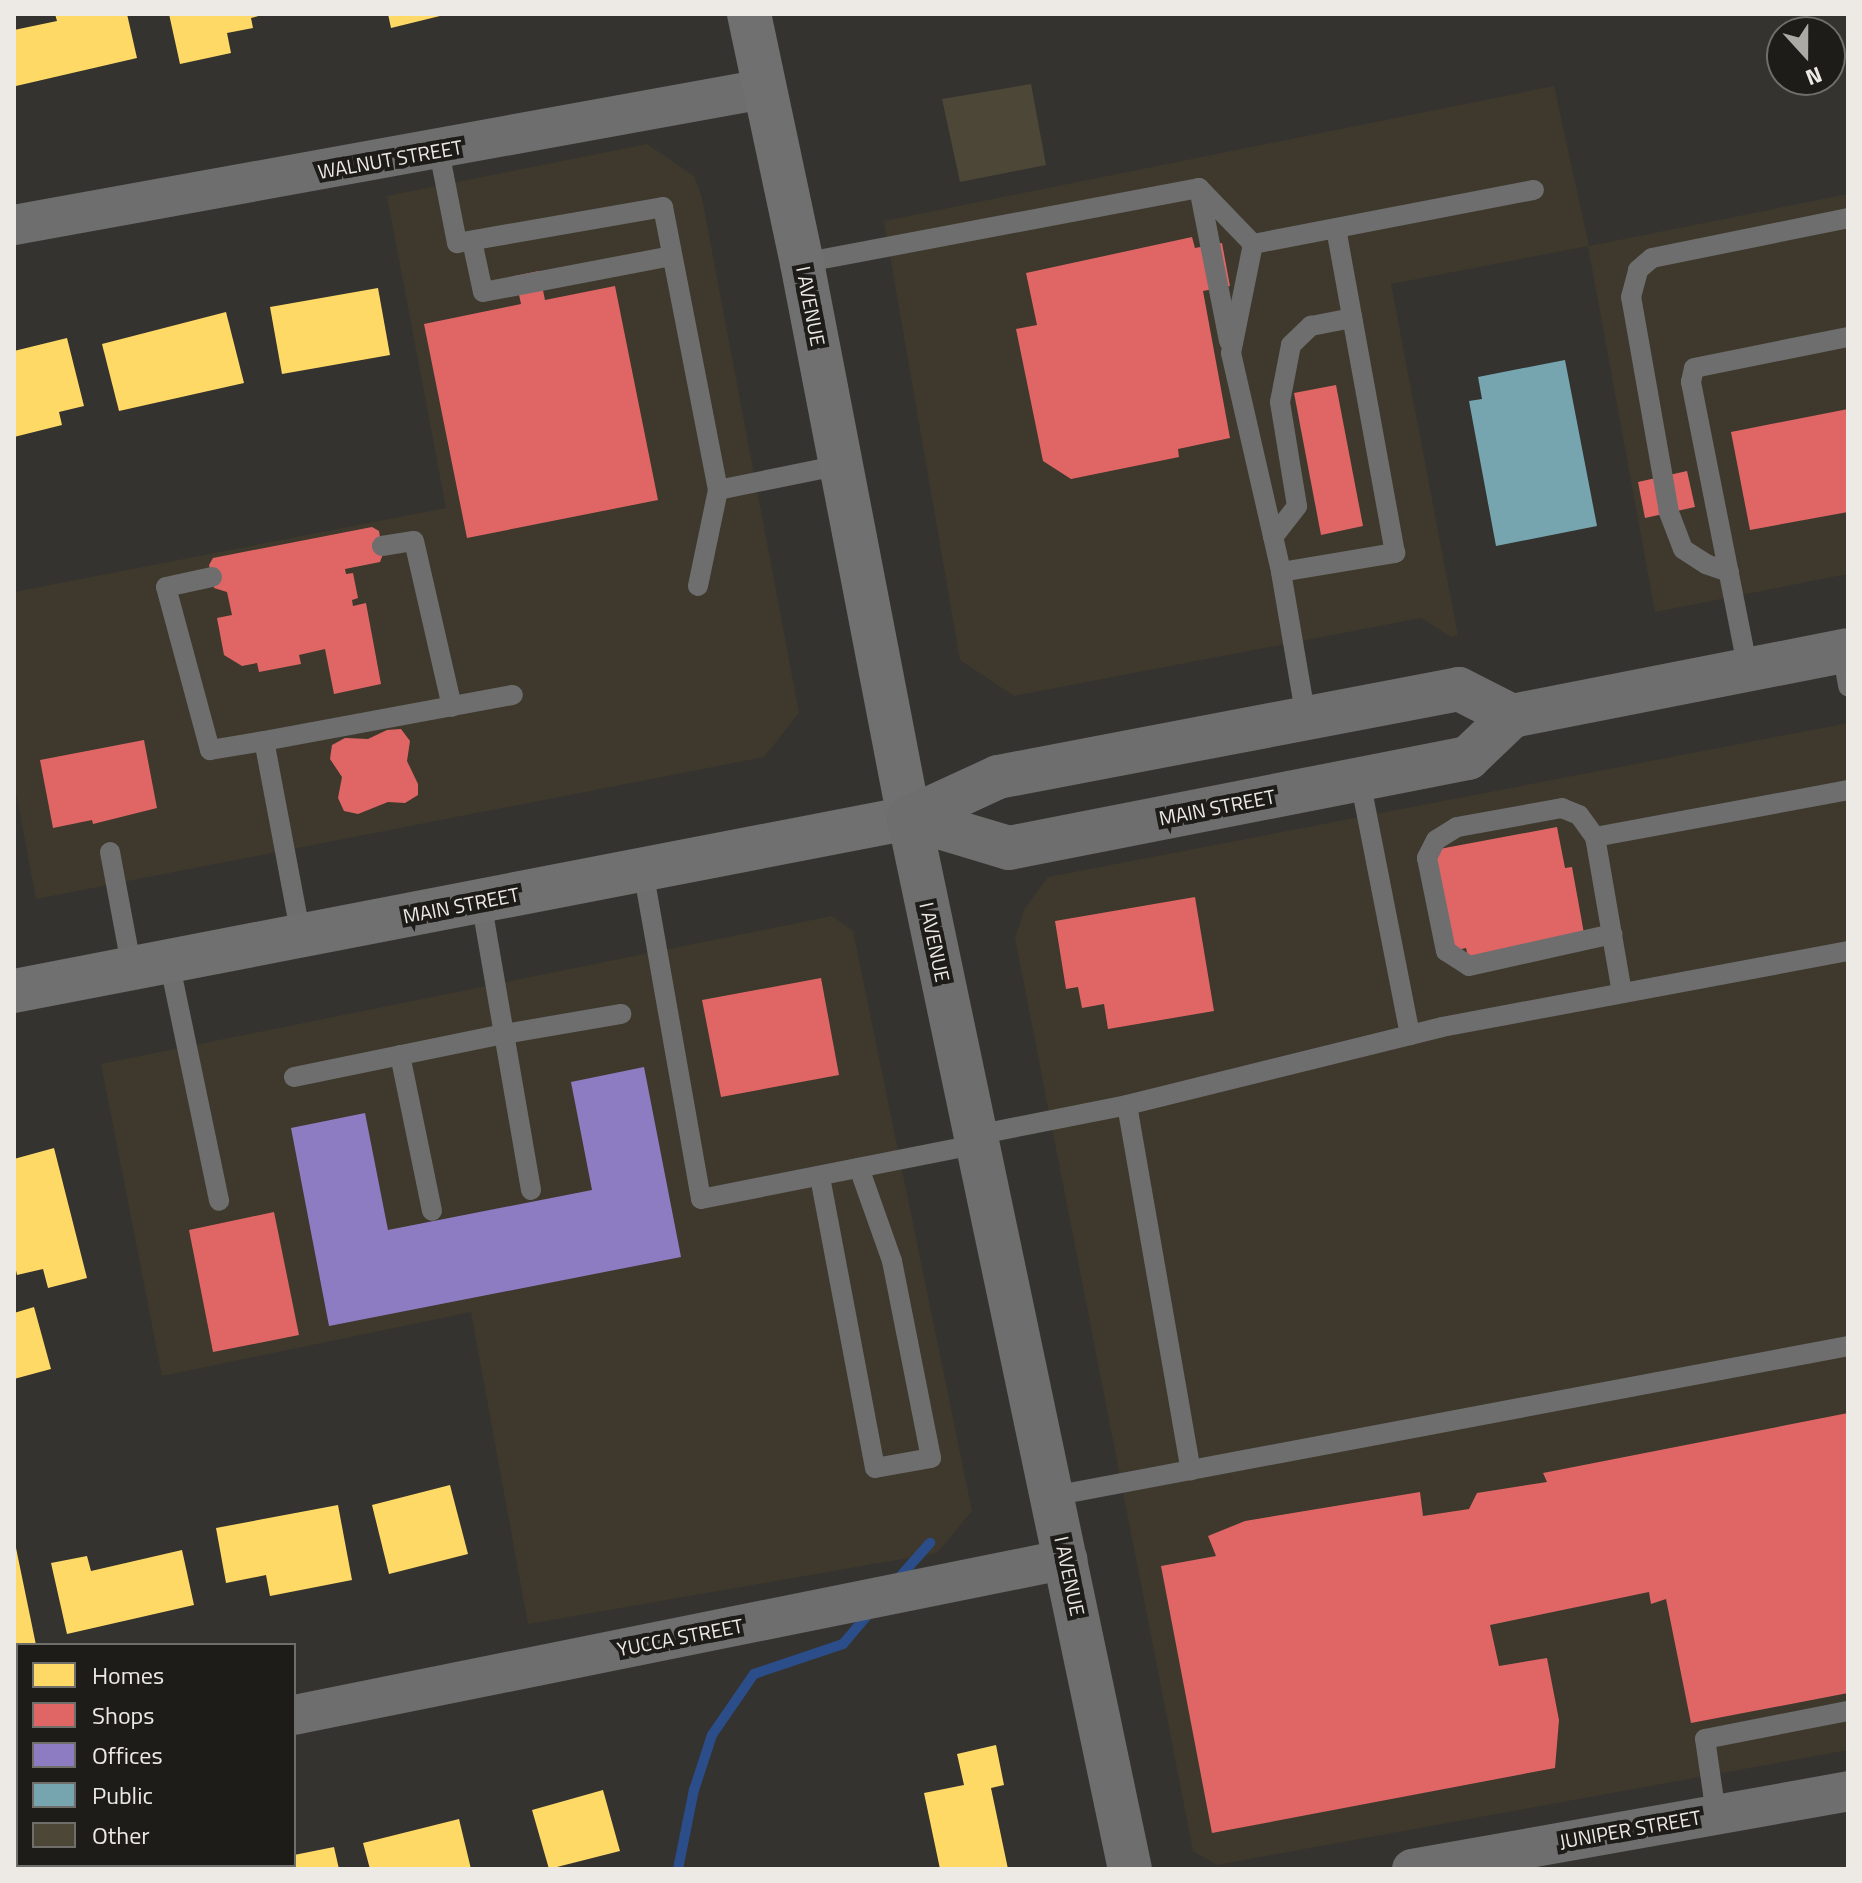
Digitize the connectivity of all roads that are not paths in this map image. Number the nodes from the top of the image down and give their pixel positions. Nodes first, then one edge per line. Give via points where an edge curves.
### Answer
1 (749, 14) edge
2 (764, 89) junction
3 (439, 151) junction
4 (1199, 188) junction
5 (1534, 190) dead end
6 (1848, 218) edge
7 (14, 225) edge
8 (1336, 229) junction
9 (472, 241) junction
10 (1253, 244) junction
11 (672, 256) junction
12 (802, 263) junction
13 (1352, 318) junction
14 (1848, 337) edge
15 (1231, 353) junction
16 (841, 465) junction
17 (718, 490) junction
18 (1273, 537) junction
19 (382, 546) dead end
20 (1281, 572) junction
21 (1729, 572) junction
22 (212, 577) dead end
23 (698, 586) dead end
24 (1846, 663) edge
25 (1748, 670) junction
26 (513, 695) dead end
27 (452, 707) junction
28 (1512, 716) junction
29 (1306, 718) junction
30 (264, 741) junction
31 (1360, 780) junction
32 (1848, 790) edge
33 (909, 818) junction
34 (1595, 837) junction
35 (110, 852) dead end
36 (643, 870) junction
37 (481, 901) junction
38 (1612, 934) junction
39 (301, 936) junction
40 (1848, 951) edge
41 (150, 965) junction
42 (14, 991) edge
43 (1622, 993) junction
44 (621, 1014) dead end
45 (504, 1034) junction
46 (1410, 1035) junction
47 (400, 1055) junction
48 (294, 1077) dead end
49 (1127, 1105) junction
50 (977, 1140) junction
51 (859, 1168) junction
52 (820, 1177) junction
53 (531, 1190) dead end
54 (219, 1201) dead end
55 (432, 1211) dead end
56 (1848, 1346) edge
57 (1191, 1470) junction
58 (1053, 1496) junction
59 (1067, 1559) junction
60 (1848, 1711) edge
61 (296, 1715) edge
62 (1848, 1791) edge
63 (1716, 1814) junction
64 (1130, 1869) edge
65 (1412, 1869) edge

1 - 2 main road, I AVENUE
2 - 3 street, WALNUT STREET
2 - 12 main road, I AVENUE
3 - 7 street, WALNUT STREET
3 - 9 lane via 457,243
4 - 10 lane
4 - 12 lane
4 - 15 lane
5 - 8 lane
6 - 21 lane via 1652,258 1638,270 1631,297 1669,512 1683,549
8 - 10 lane
8 - 13 lane
9 - 11 lane via 663,207
9 - 11 lane via 483,292
10 - 15 lane
11 - 17 lane
12 - 16 main road, I AVENUE
13 - 18 lane via 1311,326 1291,345 1280,402 1297,506
13 - 20 lane via 1395,553
14 - 21 lane via 1694,368 1691,382
15 - 18 lane
16 - 17 lane
16 - 33 main road, I AVENUE
17 - 23 lane
18 - 20 lane
19 - 27 lane via 414,541
20 - 29 lane
21 - 25 lane
22 - 30 lane via 166,587 210,750
24 - 25 main road
25 - 28 main road
26 - 27 lane
27 - 30 lane
28 - 29 main road, MAIN STREET via 1459,689
28 - 31 main road, MAIN STREET via 1468,758
29 - 33 main road, MAIN STREET via 998,777
30 - 39 lane
31 - 33 main road, MAIN STREET via 1009,848
31 - 46 lane
32 - 34 lane
33 - 36 main road, MAIN STREET
33 - 50 main road, I AVENUE
34 - 38 lane
34 - 38 lane via 1579,815 1562,808 1457,827 1436,840 1427,858 1446,951 1469,966
35 - 41 lane
36 - 37 main road, MAIN STREET
36 - 52 lane via 701,1199
37 - 39 main road, MAIN STREET
37 - 45 lane
38 - 43 lane
39 - 41 main road, MAIN STREET
40 - 43 lane
41 - 42 main road, MAIN STREET
41 - 54 lane
43 - 46 lane
44 - 45 lane
45 - 47 lane
45 - 53 lane
46 - 49 lane
47 - 48 lane
47 - 55 lane
49 - 50 lane
49 - 57 lane
50 - 51 lane
50 - 58 main road, I AVENUE
51 - 52 lane
51 - 52 lane via 892,1261 931,1458 875,1468
56 - 57 lane
57 - 58 lane
58 - 59 main road, I AVENUE
59 - 61 street, YUCCA STREET
59 - 64 main road, I AVENUE
60 - 63 lane via 1705,1739
62 - 63 street, JUNIPER STREET
63 - 65 street, JUNIPER STREET

